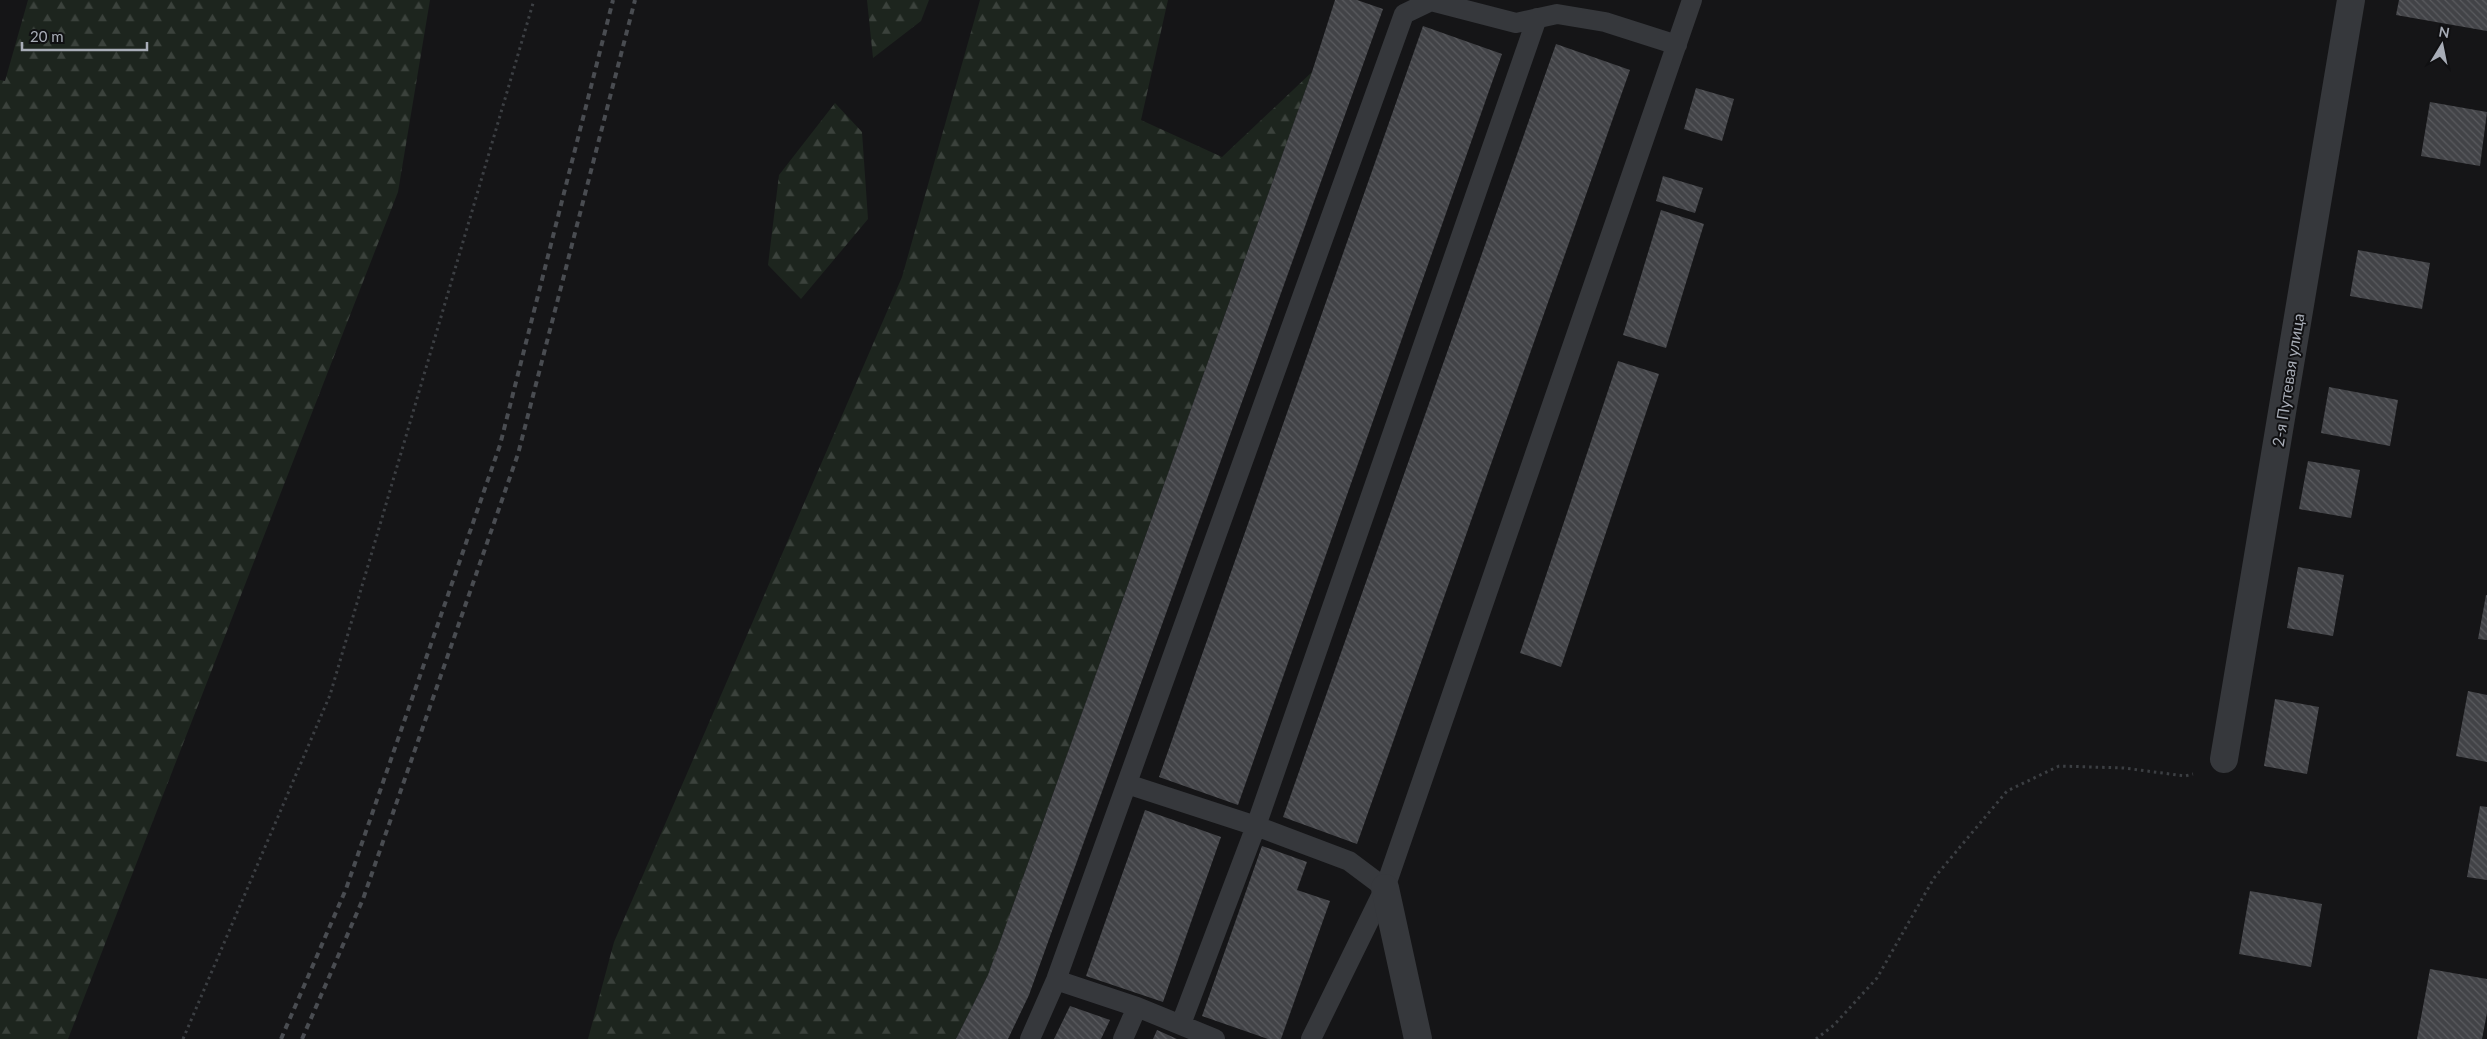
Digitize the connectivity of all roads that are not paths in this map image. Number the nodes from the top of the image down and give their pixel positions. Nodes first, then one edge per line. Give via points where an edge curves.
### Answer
1 (1692, 0) edge
2 (2351, 0) edge
3 (1537, 18) junction
4 (1677, 45) junction
5 (2224, 759) road end
6 (1127, 784) junction
7 (1256, 826) junction
8 (1385, 888) junction
9 (1056, 980) junction
10 (1137, 1008) junction
11 (1180, 1024) junction
12 (1030, 1039) edge
13 (1123, 1039) edge
14 (1215, 1039) edge
15 (1311, 1039) edge
16 (1418, 1039) edge

1 - 4 lane
2 - 5 street, 2-я Путевая улица
3 - 4 lane via 1557,14 1605,22
3 - 6 lane via 1516,23 1431,1 1404,14
3 - 7 lane
4 - 8 lane
6 - 7 lane
6 - 9 lane
7 - 8 lane via 1349,861
7 - 11 lane
8 - 15 lane
8 - 16 street
9 - 10 lane
9 - 12 lane
10 - 11 lane
10 - 13 lane
11 - 14 lane

